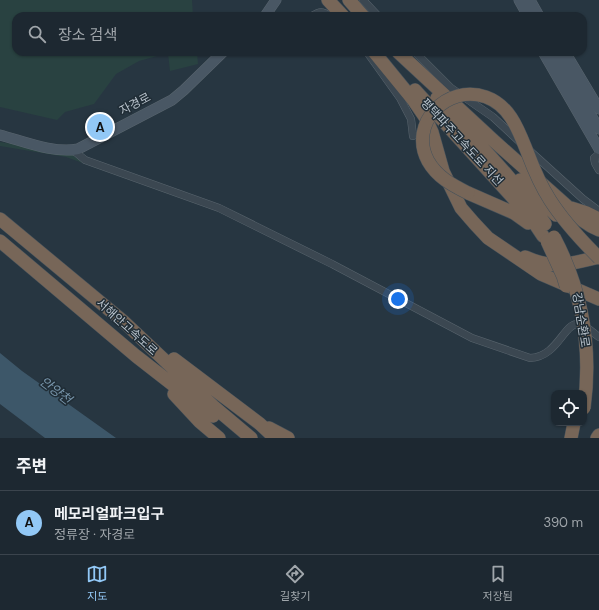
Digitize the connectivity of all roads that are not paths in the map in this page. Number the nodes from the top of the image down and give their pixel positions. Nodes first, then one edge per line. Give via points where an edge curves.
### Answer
1 (276, 0) edge
2 (328, 0) edge
3 (350, 0) edge
4 (363, 0) edge
5 (519, 0) edge
6 (530, 0) edge
7 (268, 12) edge
8 (339, 12) edge
9 (360, 12) edge
10 (374, 12) edge
11 (526, 12) edge
12 (537, 12) edge
13 (219, 56) edge
14 (370, 56) edge
15 (378, 56) edge
16 (379, 56) edge
17 (399, 56) edge
18 (402, 56) edge
19 (419, 56) edge
20 (545, 56) edge
21 (556, 56) edge
22 (567, 56) edge
23 (599, 109) edge
24 (418, 115) dead end
25 (411, 119) junction
26 (599, 129) edge
27 (0, 135) edge
28 (413, 136) dead end
29 (474, 140) junction
30 (599, 149) edge
31 (73, 150) junction
32 (599, 154) edge
33 (599, 170) edge
34 (567, 206) junction
35 (599, 211) edge
36 (599, 219) edge
37 (2, 221) edge
38 (599, 230) edge
39 (574, 233) junction
40 (488, 238) junction
41 (548, 238) junction
42 (0, 241) edge
43 (599, 258) edge
44 (595, 297) edge
45 (124, 322) junction
46 (599, 337) edge
47 (579, 390) edge
48 (585, 390) edge
49 (207, 413) junction
50 (260, 424) junction
51 (573, 426) edge
52 (581, 426) edge
53 (599, 435) edge
54 (220, 438) edge
55 (239, 438) edge
56 (251, 438) edge
57 (275, 438) edge
58 (288, 438) edge
59 (571, 438) edge
60 (578, 438) edge
61 (597, 438) edge

1 - 7 main road
2 - 8 highway
3 - 9 highway
4 - 10 street
5 - 11 main road
6 - 12 main road
13 - 31 main road, 자경로 via 172,100
14 - 25 street via 400,98
15 - 40 highway via 425,117 452,191 461,208
16 - 41 highway, 평택파주고속도로 지선 via 473,153
17 - 29 highway, 평택파주고속도로 지선
18 - 34 highway
19 - 35 street via 448,89 493,117
20 - 30 main road
21 - 26 main road
22 - 23 main road
24 - 25 street
25 - 28 street
27 - 31 main road, 자경로 via 55,149
29 - 39 highway, bridge via 488,149
29 - 41 highway, 평택파주고속도로 지선 via 534,207
31 - 46 street via 85,160 219,208 472,338 530,358 537,358 552,349 571,326 585,326
32 - 33 street via 594,158
34 - 36 highway
34 - 38 highway via 584,222
37 - 45 highway, 서해안고속도로
39 - 41 highway, bridge via 541,185 518,128 497,103 474,94 455,96 440,105 429,119 424,134 425,153 433,168 450,184 514,213
39 - 43 highway, bridge
40 - 43 highway via 537,262 556,266
40 - 44 highway via 541,274
41 - 47 highway, 강남순환로, bridge via 563,276 572,309 579,348
41 - 48 highway, 강남순환로, bridge via 565,258 583,317 587,368
42 - 49 highway, 서해안고속도로
45 - 49 highway, 서해안고속도로
45 - 50 highway
49 - 54 highway
49 - 55 highway, 서해안고속도로
49 - 56 highway, 서해안고속도로
50 - 57 highway
50 - 58 highway
51 - 59 highway
52 - 60 highway
53 - 61 highway

